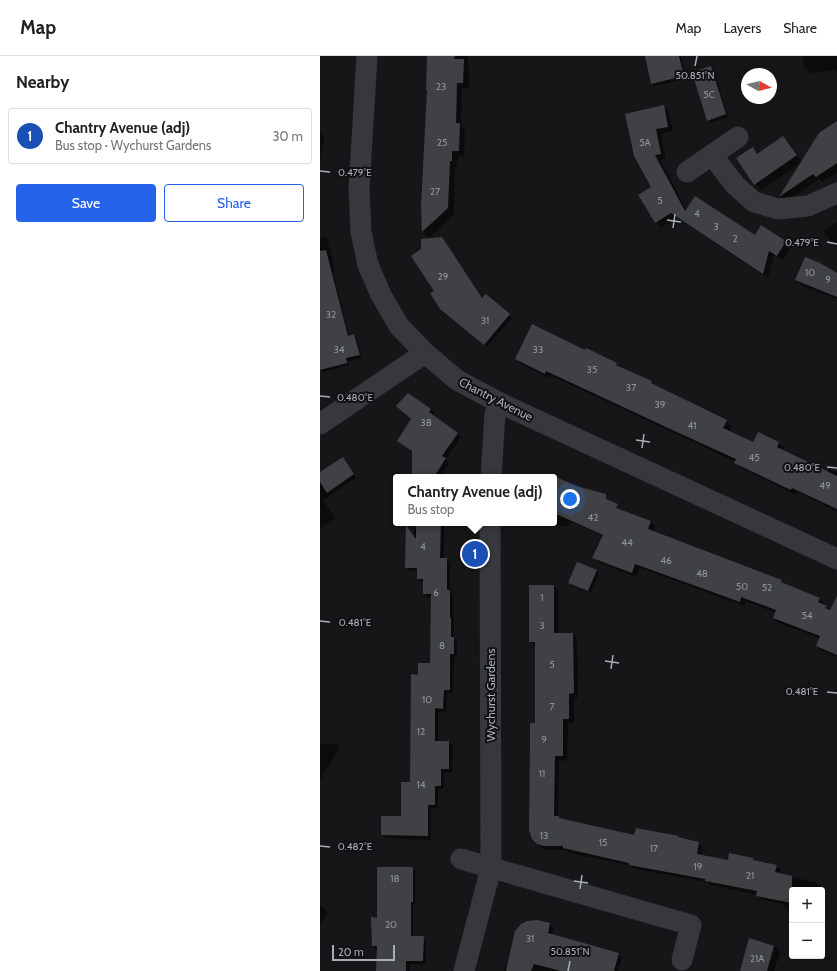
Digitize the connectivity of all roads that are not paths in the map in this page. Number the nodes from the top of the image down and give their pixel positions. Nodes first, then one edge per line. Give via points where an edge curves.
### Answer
1 (367, 56) edge
2 (738, 137) dead end
3 (712, 155) junction
4 (687, 172) dead end
5 (837, 193) edge
6 (425, 353) junction
7 (500, 403) junction
8 (320, 424) edge
9 (491, 474) edge
10 (490, 526) edge
11 (837, 559) edge
12 (461, 859) dead end
13 (491, 868) junction
14 (682, 960) dead end
15 (464, 971) edge

1 - 6 street, Chantry Avenue via 359,189 360,232 368,265 381,295 399,326
2 - 3 street
3 - 4 street
3 - 5 street via 735,185 754,202 778,208 808,206
6 - 7 street, Chantry Avenue via 457,380
6 - 8 street
7 - 9 street via 495,414
7 - 11 street, Chantry Avenue
10 - 13 street, Wychurst Gardens
12 - 13 street
13 - 14 street via 691,925
13 - 15 street, Wychurst Gardens

